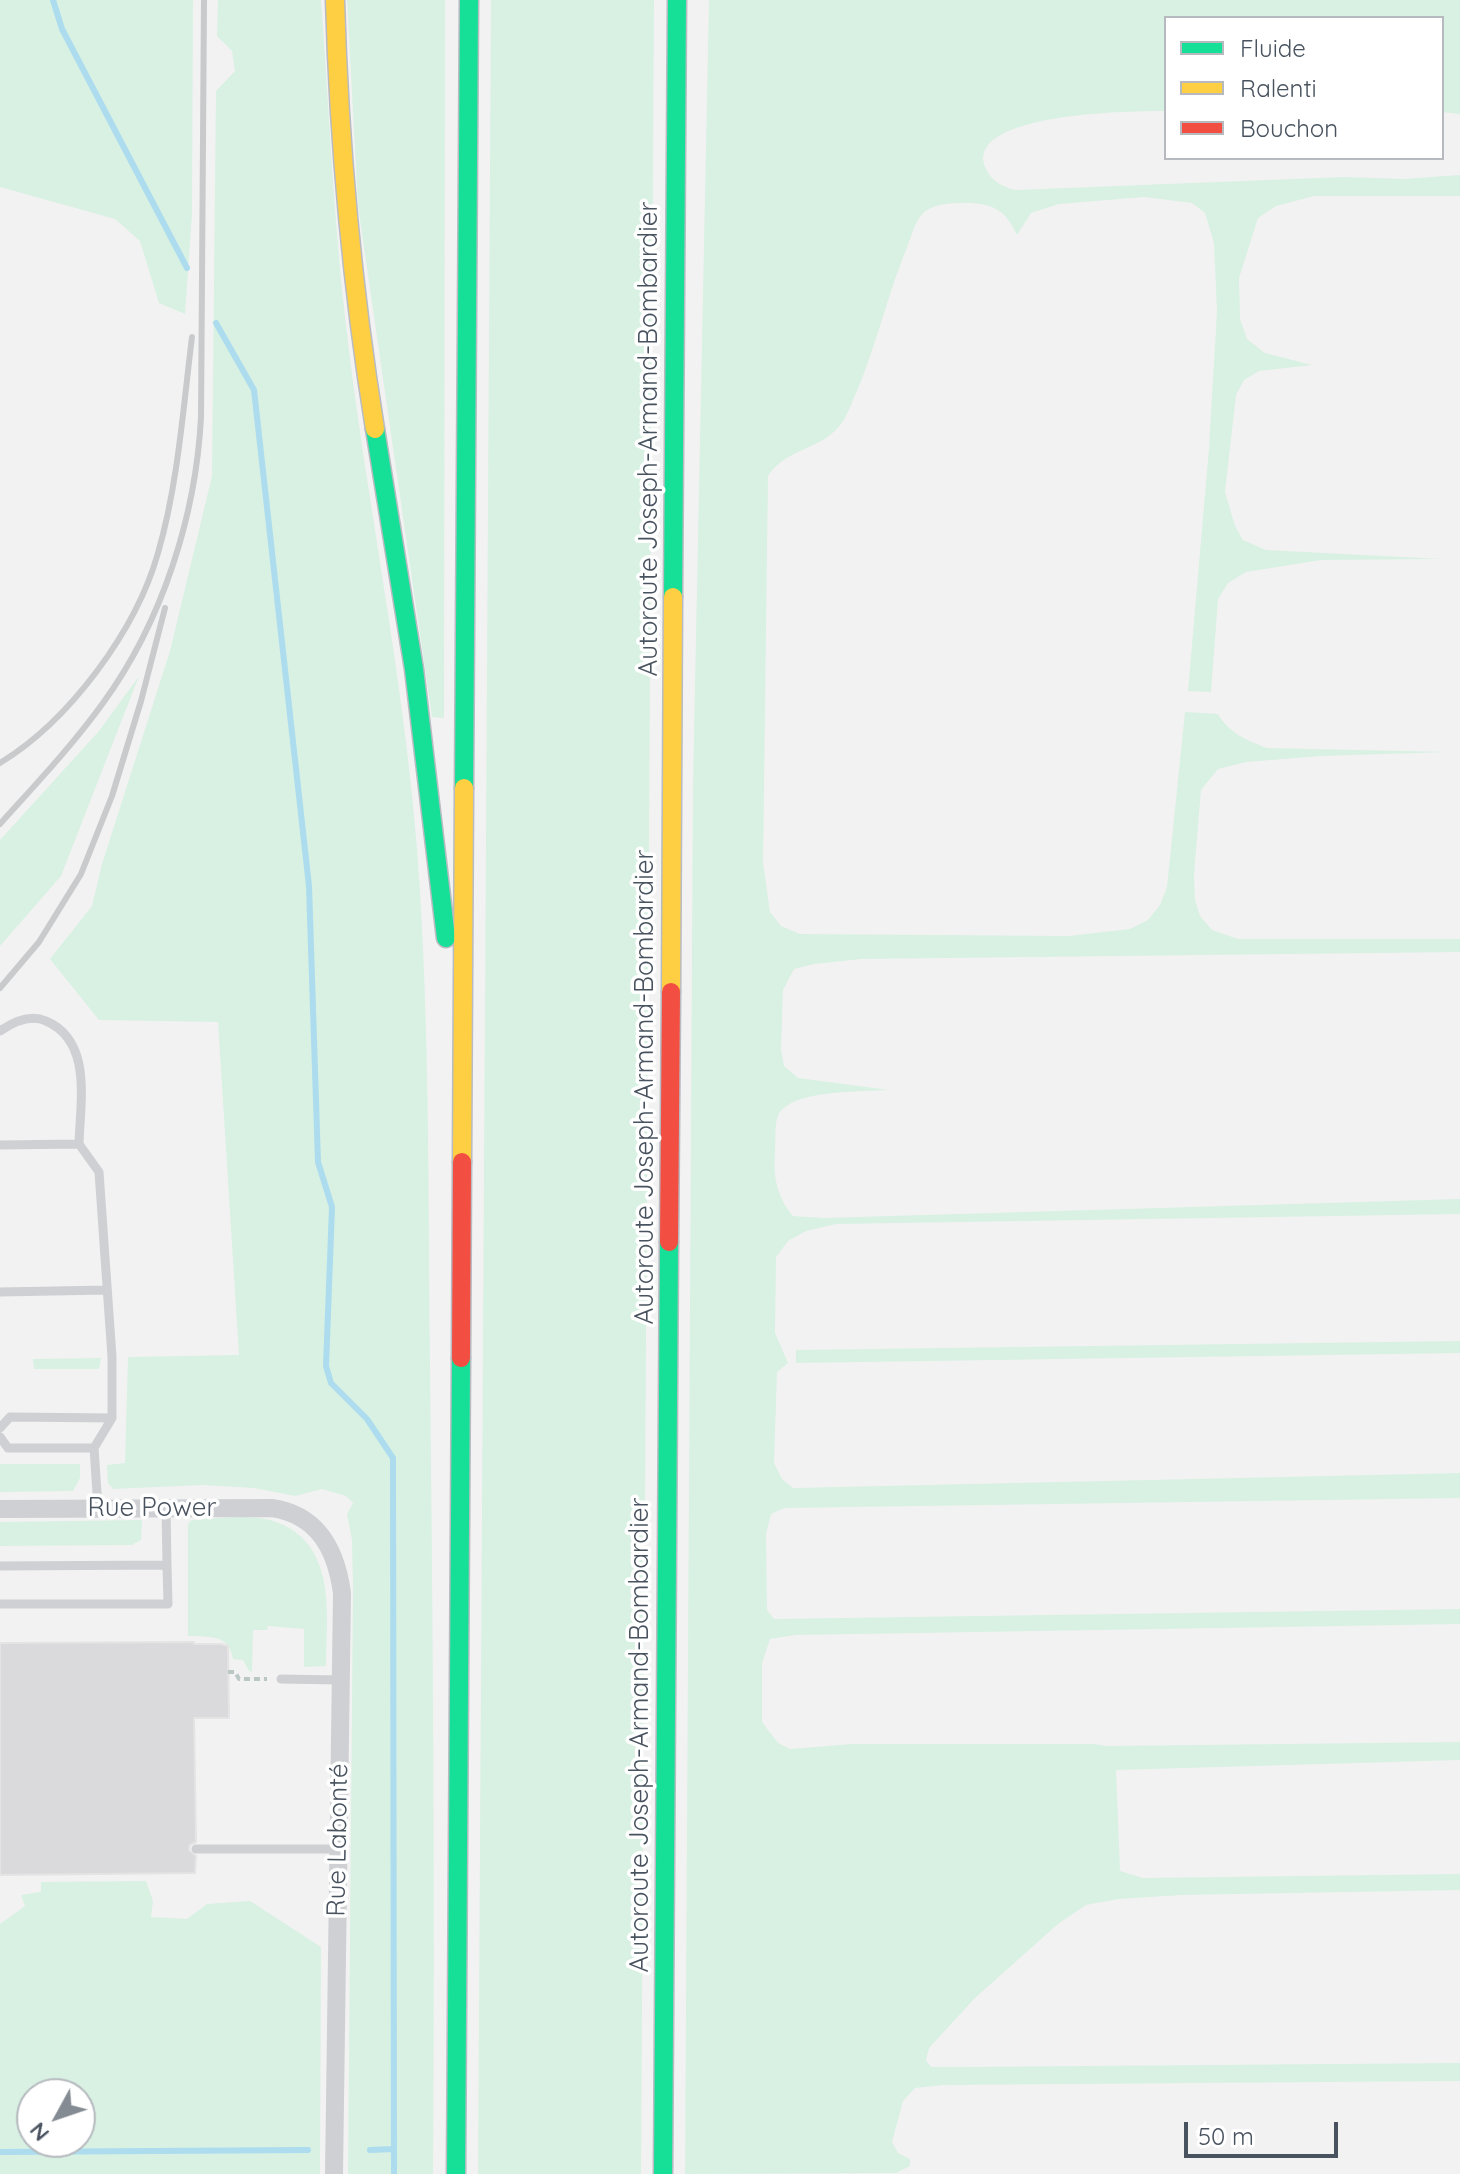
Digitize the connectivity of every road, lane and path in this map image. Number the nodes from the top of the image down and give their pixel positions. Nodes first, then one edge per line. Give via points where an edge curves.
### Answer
1 (335, 0) edge
2 (469, 0) edge
3 (677, 1) edge
4 (0, 1031) edge
5 (462, 1050) junction
6 (79, 1144) junction
7 (0, 1145) edge
8 (107, 1290) junction
9 (0, 1292) edge
10 (112, 1418) junction
11 (0, 1428) edge
12 (0, 1437) edge
13 (94, 1448) junction
14 (98, 1508) junction
15 (166, 1508) junction
16 (0, 1509) edge
17 (303, 1518) joint
18 (167, 1565) junction
19 (0, 1566) edge
20 (0, 1604) edge
21 (228, 1672) dead end
22 (251, 1679) dead end
23 (281, 1679) dead end
24 (341, 1680) junction
25 (196, 1849) dead end
26 (338, 1849) junction
27 (334, 2174) edge
28 (456, 2174) edge
29 (663, 2174) edge

1 - 5 highway via 363,346 416,678
2 - 5 highway
3 - 29 highway, Autoroute Joseph-Armand-Bombardier
4 - 6 lane via 25,1019 41,1019 73,1042 80,1072
5 - 28 highway
6 - 7 lane
6 - 8 lane via 99,1172
8 - 9 lane
8 - 10 lane
10 - 11 lane via 10,1417
10 - 13 lane
12 - 13 lane via 8,1448
13 - 14 lane
14 - 15 street, Rue Power
14 - 16 street, Rue Power
15 - 17 street, Rue Power via 272,1508
15 - 18 lane
17 - 24 street, Rue Labonté via 319,1530 338,1566
18 - 19 lane
18 - 20 lane via 168,1604
21 - 22 path
23 - 24 lane
24 - 26 street, Rue Labonté
25 - 26 lane
26 - 27 street, Rue Labonté

